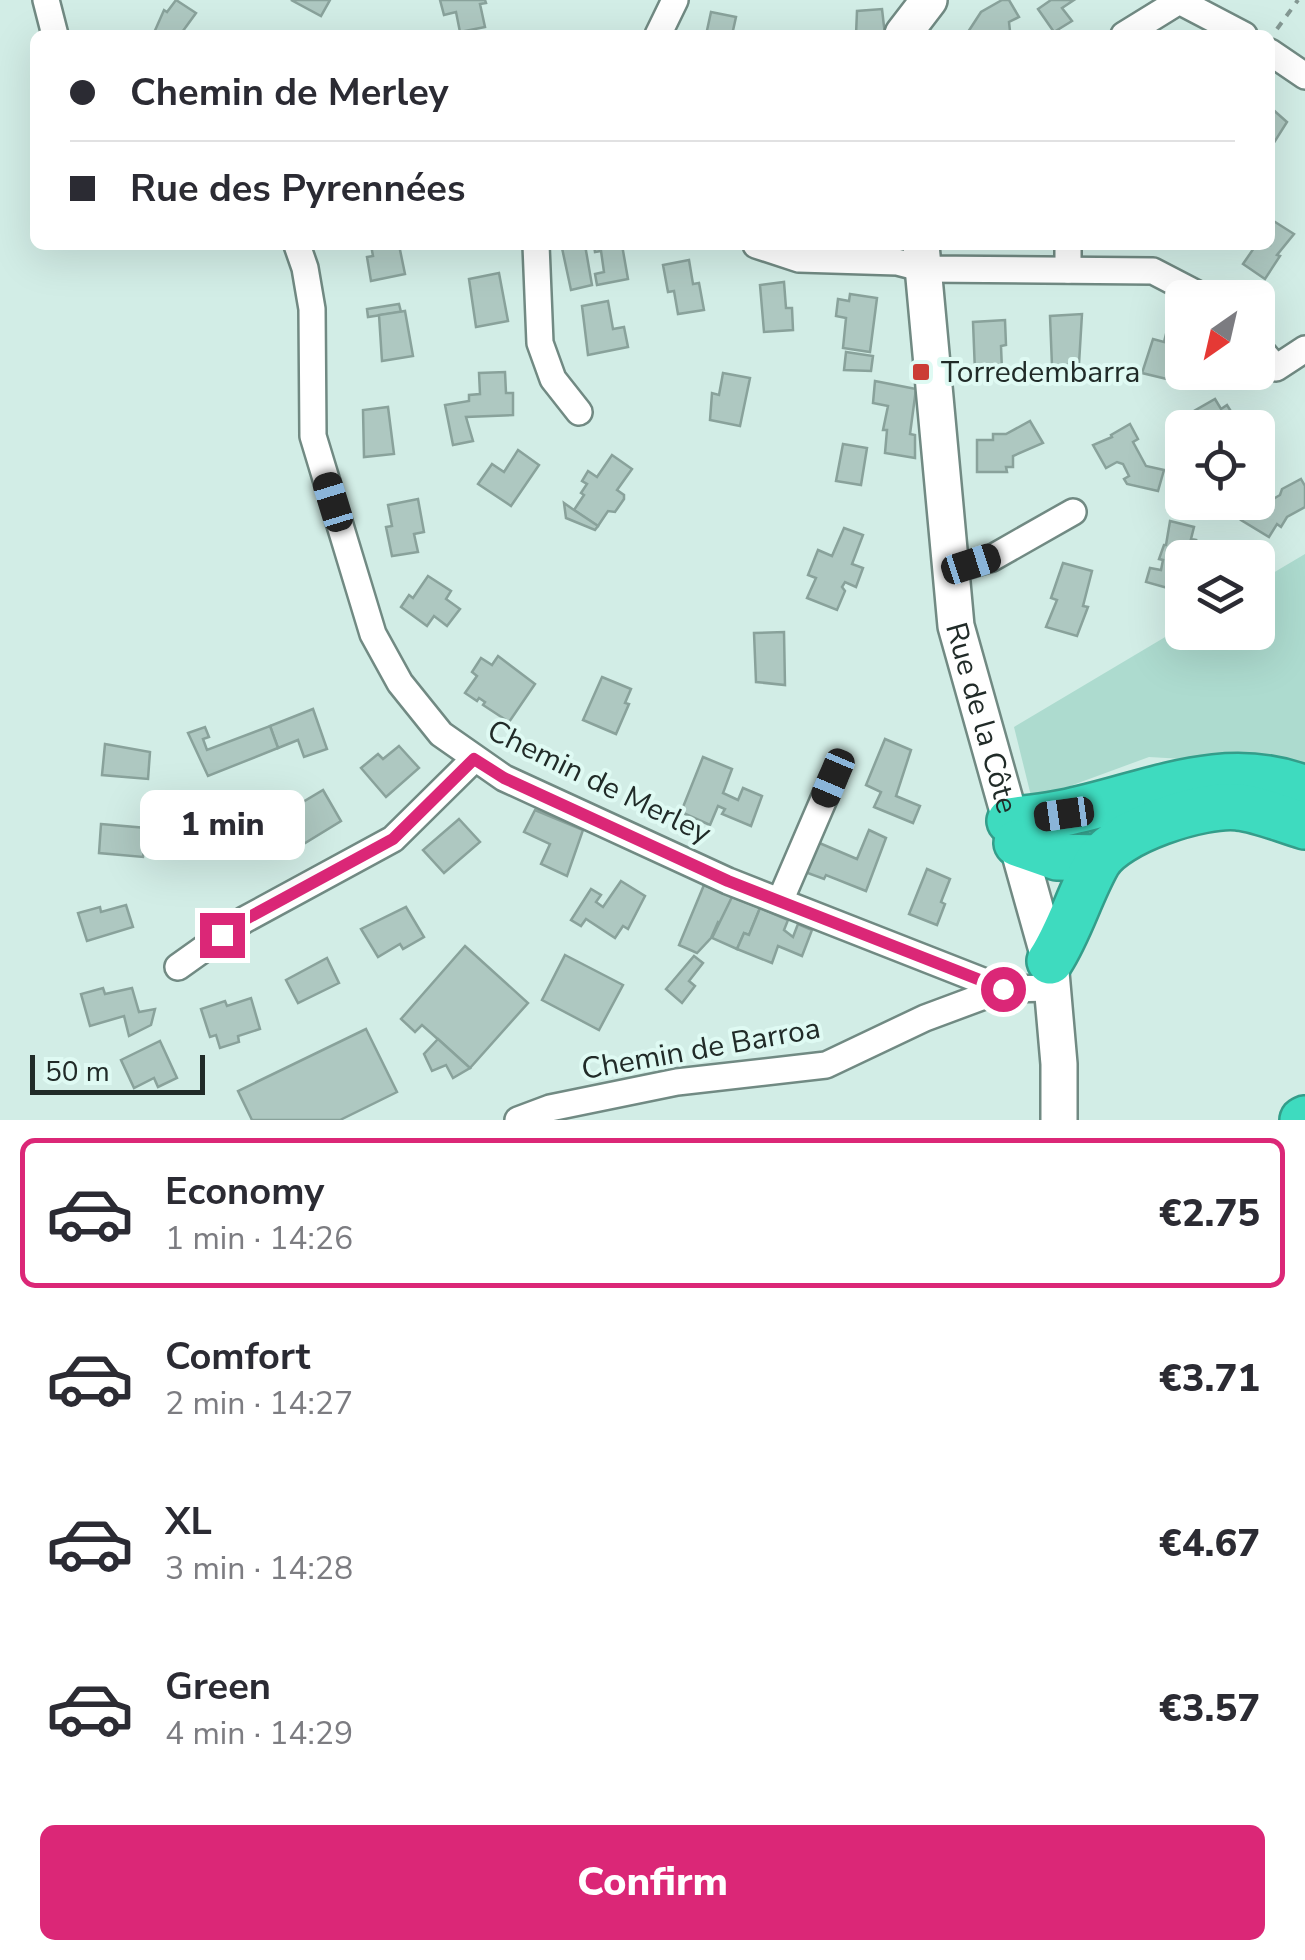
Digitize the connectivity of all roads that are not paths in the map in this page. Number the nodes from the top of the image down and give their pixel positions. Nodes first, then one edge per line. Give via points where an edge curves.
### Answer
1 (46, 0) edge
2 (675, 0) edge
3 (902, 0) edge
4 (929, 0) edge
5 (55, 30) edge
6 (660, 30) edge
7 (903, 30) edge
8 (906, 30) edge
9 (1132, 30) edge
10 (1234, 30) edge
11 (1275, 55) edge
12 (1305, 76) edge
13 (299, 250) edge
14 (536, 250) edge
15 (771, 250) edge
16 (922, 257) edge
17 (1068, 258) edge
18 (1171, 280) edge
19 (1305, 348) edge
20 (1275, 367) edge
21 (579, 412) dead end
22 (1073, 512) dead end
23 (951, 570) junction
24 (474, 759) junction
25 (833, 778) dead end
26 (1305, 788) edge
27 (1305, 826) edge
28 (1014, 832) junction
29 (1099, 858) junction
30 (780, 902) junction
31 (178, 966) dead end
32 (1051, 975) junction
33 (1003, 989) junction
34 (518, 1120) edge
35 (1059, 1120) edge

1 - 5 street
2 - 6 street
3 - 7 street
4 - 8 street
9 - 10 street via 1179,1
11 - 12 street
13 - 24 street, Chemin de Merley via 312,310 313,436 372,634 440,734
14 - 21 street via 540,343 553,379
15 - 16 street via 799,259
16 - 17 street
16 - 23 street, Rue de la Côte
17 - 18 street via 1153,271
19 - 20 street
22 - 23 street via 992,558
23 - 28 street, Rue de la Côte via 956,626
24 - 30 street, Chemin de Merley
24 - 31 street via 393,839 244,920
25 - 30 street
26 - 28 highway via 1224,775
27 - 29 highway via 1236,806 1187,813 1141,828
28 - 29 highway via 1057,857
28 - 32 street, Rue de la Côte
29 - 32 highway
30 - 33 street, Chemin de Merley
32 - 33 street, Chemin de Merley
32 - 35 street, Rue de la Côte
33 - 34 street, Chemin de Barroa via 826,1065 677,1082

